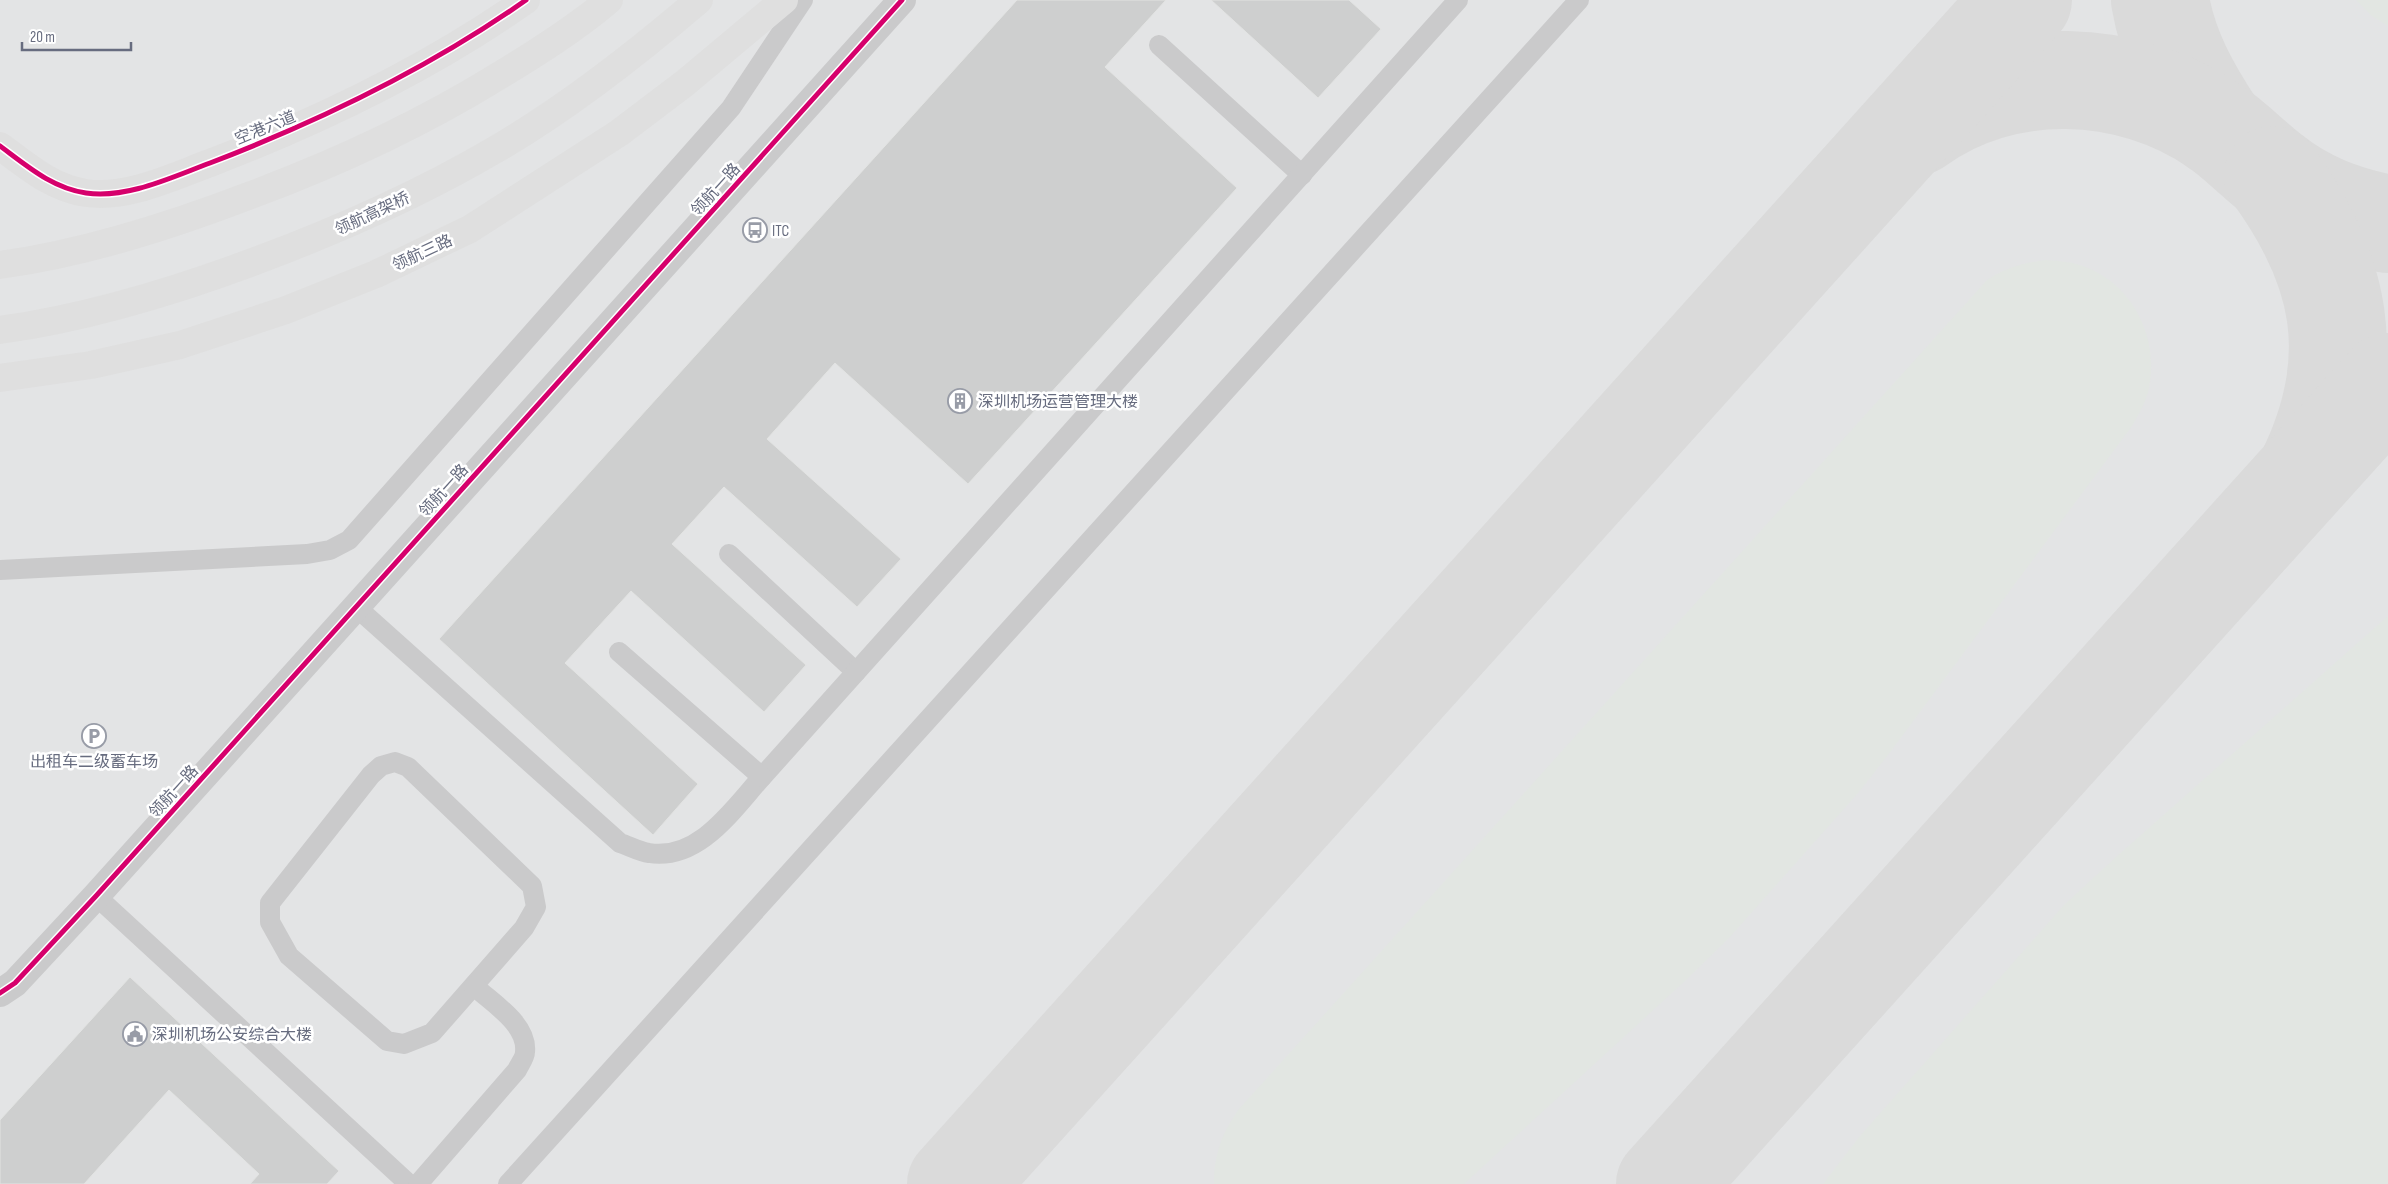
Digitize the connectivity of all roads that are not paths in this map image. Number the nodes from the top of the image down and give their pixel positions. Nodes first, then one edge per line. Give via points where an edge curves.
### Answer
1 (526, 0) edge
2 (609, 0) edge
3 (699, 0) edge
4 (784, 0) edge
5 (803, 0) edge
6 (902, 0) edge
7 (1457, 0) edge
8 (1579, 0) edge
9 (1159, 45) dead end
10 (0, 146) edge
11 (1302, 175) junction
12 (0, 265) edge
13 (0, 330) edge
14 (0, 378) edge
15 (729, 554) dead end
16 (0, 570) edge
17 (356, 606) junction
18 (619, 652) dead end
19 (856, 672) junction
20 (762, 777) junction
21 (96, 896) junction
22 (474, 986) junction
23 (5, 992) edge
24 (409, 1184) edge
25 (418, 1184) edge
26 (508, 1184) edge

1 - 10 main road, 空港六道 via 413,72 327,115 180,174 122,192 86,193 50,182
2 - 12 main road via 524,61 449,106 379,142 209,211 122,239
3 - 13 main road, 领航高架桥 via 590,87 494,151 405,198 311,240 207,279 109,309
4 - 14 main road, 领航三路 via 619,133 470,229 376,274 286,310 180,345 91,365
5 - 16 lane via 731,108 350,540 330,550 306,554
6 - 17 street, 领航一路
7 - 11 lane
8 - 26 lane
9 - 11 lane
11 - 19 lane
15 - 19 lane
17 - 20 lane via 620,843 649,854 672,852 695,844 715,828
17 - 21 street, 领航一路
18 - 20 lane
19 - 20 lane
21 - 23 street, 领航一路
21 - 24 lane
22 - 22 lane via 524,928 536,906 532,886 408,767 395,762 382,766 371,775 270,903 270,922 289,956 386,1041 404,1044 432,1033
22 - 25 lane via 515,1022 524,1037 525,1053 517,1070

